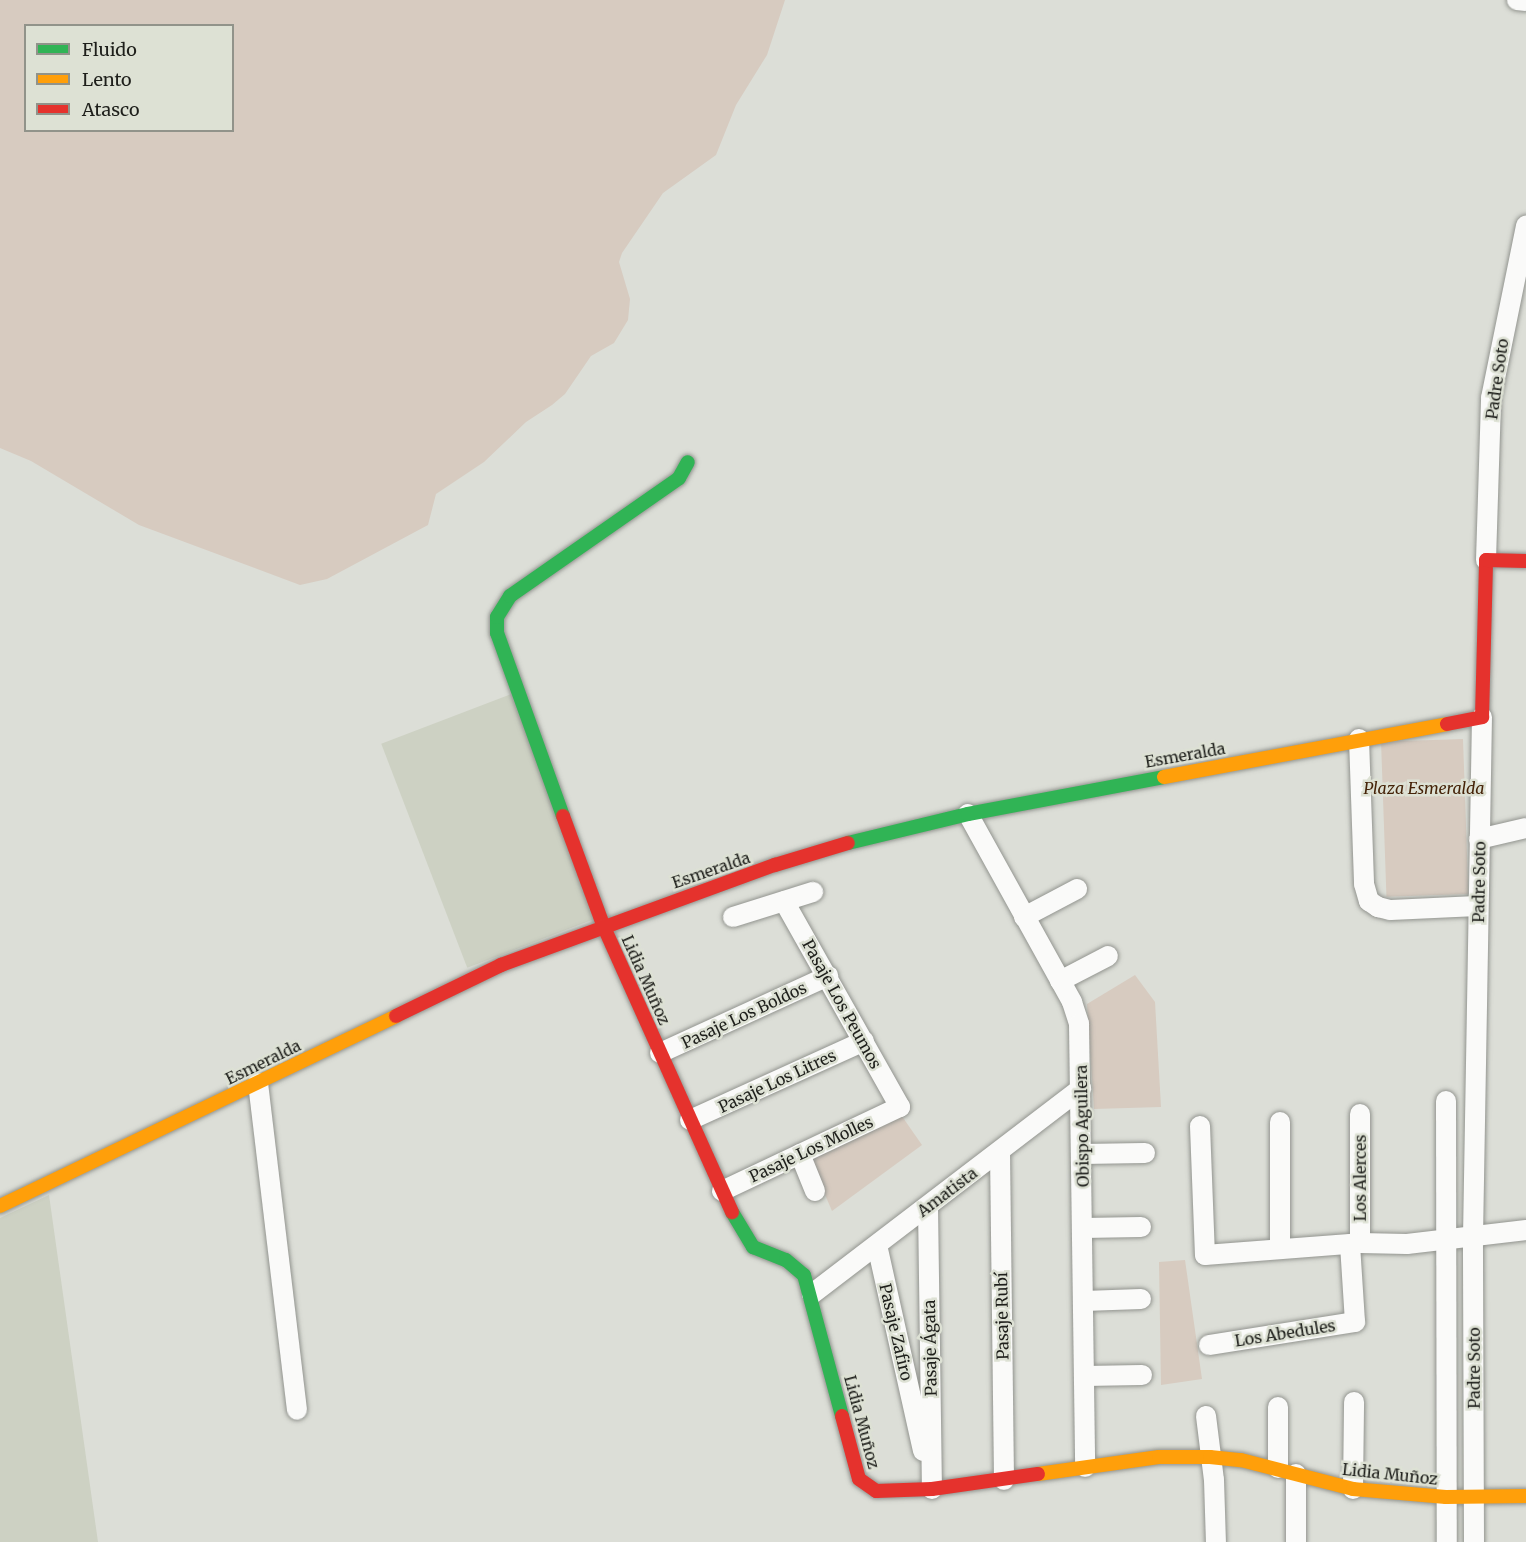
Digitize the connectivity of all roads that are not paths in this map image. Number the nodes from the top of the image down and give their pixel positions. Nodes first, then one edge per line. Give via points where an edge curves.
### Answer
1 (1517, 0) edge
2 (1526, 1) edge
3 (1526, 226) edge
4 (688, 462) dead end
5 (1486, 561) junction
6 (1526, 561) edge
7 (1482, 717) junction
8 (1359, 738) junction
9 (968, 814) junction
10 (1526, 828) edge
11 (1479, 838) junction
12 (1077, 889) dead end
13 (813, 892) dead end
14 (784, 901) junction
15 (1478, 906) junction
16 (733, 917) dead end
17 (1024, 917) junction
18 (603, 925) junction
19 (1108, 956) dead end
20 (828, 976) junction
21 (1060, 981) junction
22 (864, 1041) junction
23 (660, 1053) junction
24 (258, 1083) junction
25 (1082, 1088) junction
26 (1446, 1101) dead end
27 (900, 1107) joint
28 (1360, 1114) dead end
29 (690, 1120) junction
30 (1280, 1122) dead end
31 (1200, 1126) dead end
32 (1000, 1152) junction
33 (1145, 1153) dead end
34 (800, 1154) junction
35 (1082, 1154) junction
36 (722, 1191) junction
37 (815, 1191) dead end
38 (0, 1206) edge
39 (928, 1206) junction
40 (1141, 1227) dead end
41 (1083, 1228) junction
42 (1526, 1230) edge
43 (1473, 1237) junction
44 (1446, 1238) junction
45 (1355, 1243) junction
46 (877, 1245) junction
47 (1280, 1249) junction
48 (812, 1294) junction
49 (1141, 1299) dead end
50 (1084, 1301) junction
51 (1209, 1346) dead end
52 (1143, 1375) dead end
53 (1084, 1376) junction
54 (1354, 1402) dead end
55 (1278, 1407) dead end
56 (297, 1410) dead end
57 (1206, 1416) dead end
58 (1210, 1457) junction
59 (1085, 1467) junction
60 (1287, 1471) junction
61 (1004, 1479) junction
62 (932, 1489) junction
63 (1353, 1489) junction
64 (1526, 1496) edge
65 (1446, 1497) junction
66 (1474, 1497) junction
67 (1472, 1541) edge
68 (1216, 1542) edge
69 (1296, 1542) edge
70 (1447, 1542) edge

1 - 2 street
3 - 5 street, Padre Soto via 1491,398
4 - 18 street, Lidia Muñoz via 678,478 510,596 497,617 497,633
5 - 6 street
5 - 7 street, Padre Soto
7 - 8 street, Esmeralda
7 - 11 street, Padre Soto
8 - 9 street, Esmeralda
8 - 15 street via 1364,884 1369,901 1377,908 1390,910
9 - 17 street, Obispo Aguilera
9 - 18 street, Esmeralda via 813,853
10 - 11 street
11 - 15 street, Padre Soto
12 - 17 street
13 - 14 street
14 - 16 street
14 - 20 street, Pasaje Los Peumos
15 - 43 street, Padre Soto
17 - 21 street, Obispo Aguilera
18 - 23 street, Lidia Muñoz
18 - 24 street, Esmeralda via 501,965
19 - 21 street
20 - 22 street, Pasaje Los Peumos
20 - 23 street, Pasaje Los Boldos
21 - 25 street, Obispo Aguilera via 1079,1024
22 - 27 street, Pasaje Los Peumos
22 - 29 street, Pasaje Los Litres
23 - 29 street, Lidia Muñoz
24 - 38 street, Esmeralda
24 - 56 street
25 - 32 street, Amatista
25 - 35 street, Obispo Aguilera
26 - 44 street, Padre Soto
27 - 34 street, Pasaje Los Molles
28 - 45 street, Los Alerces
29 - 36 street, Lidia Muñoz
30 - 47 street
31 - 47 street via 1204,1255
32 - 39 street, Amatista
32 - 61 street, Pasaje Rubí
33 - 35 street
34 - 36 street, Pasaje Los Molles
34 - 37 street
35 - 41 street, Obispo Aguilera
36 - 48 street, Lidia Muñoz via 753,1247 786,1260 804,1275
39 - 46 street, Amatista
39 - 62 street, Pasaje Ágata
40 - 41 street
41 - 50 street, Obispo Aguilera
42 - 43 street
43 - 44 street
43 - 66 street, Padre Soto
44 - 45 street via 1407,1244
44 - 65 street, Padre Soto
45 - 47 street
45 - 51 street, Los Abedules via 1355,1322
46 - 48 street, Amatista
46 - 62 street, Pasaje Zafiro
48 - 62 street, Lidia Muñoz via 860,1479 876,1491
49 - 50 street
50 - 53 street, Obispo Aguilera
52 - 53 street
53 - 59 street, Obispo Aguilera
54 - 63 street
55 - 60 street
57 - 58 street
58 - 59 street, Lidia Muñoz via 1159,1457
58 - 60 street, Lidia Muñoz
58 - 68 street
59 - 61 street, Lidia Muñoz
60 - 63 street, Lidia Muñoz
60 - 69 street
61 - 62 street, Lidia Muñoz
63 - 65 street, Lidia Muñoz
64 - 66 street, Lidia Muñoz
65 - 66 street, Lidia Muñoz
65 - 70 street, Padre Soto
66 - 67 street, Padre Soto

